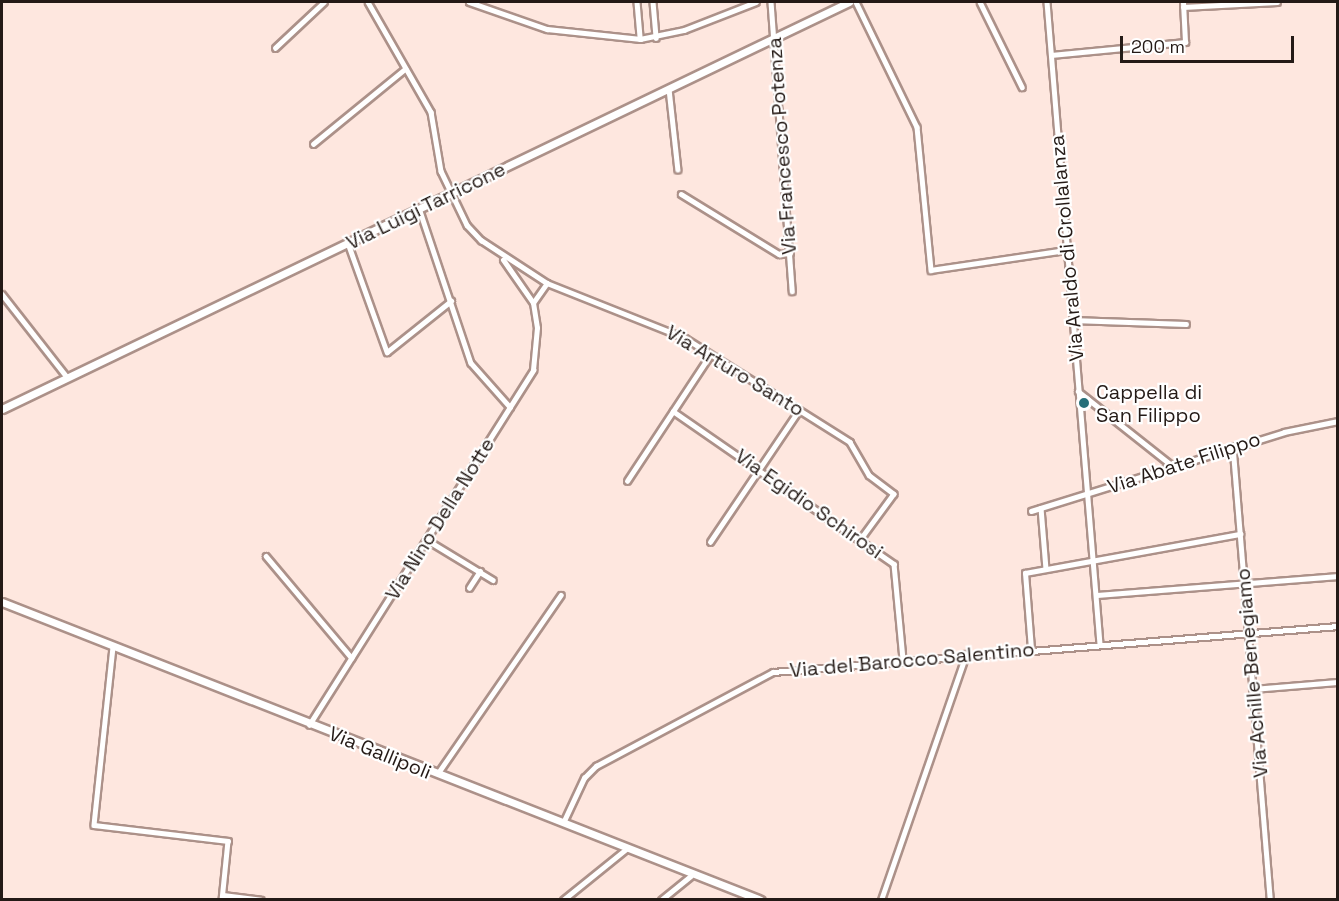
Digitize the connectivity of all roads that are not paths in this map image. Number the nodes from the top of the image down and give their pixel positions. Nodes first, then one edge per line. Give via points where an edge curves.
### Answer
1 (324, 2) edge
2 (368, 2) edge
3 (469, 2) edge
4 (637, 2) edge
5 (653, 2) edge
6 (753, 2) edge
7 (771, 2) edge
8 (849, 2) edge
9 (856, 2) edge
10 (980, 2) edge
11 (1047, 2) edge
12 (1252, 2) edge
13 (1277, 2) edge
14 (1183, 4) edge
15 (656, 38) junction
16 (640, 39) junction
17 (773, 39) junction
18 (275, 48) dead end
19 (1051, 55) junction
20 (405, 69) junction
21 (1022, 87) dead end
22 (669, 90) junction
23 (313, 144) dead end
24 (678, 170) dead end
25 (451, 193) junction
26 (681, 194) dead end
27 (419, 208) junction
28 (348, 243) junction
29 (1067, 250) junction
30 (790, 253) junction
31 (501, 258) junction
32 (547, 283) junction
33 (792, 291) dead end
34 (2, 294) edge
35 (451, 301) junction
36 (533, 303) junction
37 (1072, 320) junction
38 (1186, 324) dead end
39 (710, 355) junction
40 (67, 377) junction
41 (1078, 392) junction
42 (510, 407) junction
43 (2, 409) edge
44 (673, 411) junction
45 (798, 412) junction
46 (1338, 421) edge
47 (1233, 446) junction
48 (1174, 467) junction
49 (760, 469) junction
50 (627, 481) dead end
51 (1087, 494) junction
52 (1041, 508) junction
53 (1031, 511) dead end
54 (1240, 534) junction
55 (861, 539) junction
56 (427, 540) junction
57 (710, 542) dead end
58 (266, 556) dead end
59 (1094, 561) junction
60 (1046, 569) junction
61 (480, 571) junction
62 (1338, 576) edge
63 (494, 579) dead end
64 (1244, 584) junction
65 (469, 588) dead end
66 (561, 595) dead end
67 (1096, 595) junction
68 (2, 602) edge
69 (1338, 626) edge
70 (1249, 632) junction
71 (1100, 644) junction
72 (113, 647) junction
73 (1031, 649) junction
74 (966, 654) junction
75 (352, 658) junction
76 (903, 660) junction
77 (1338, 682) edge
78 (1252, 689) junction
79 (309, 725) junction
80 (436, 775) junction
81 (562, 825) junction
82 (625, 850) junction
83 (691, 876) junction
84 (223, 898) edge
85 (261, 900) edge
86 (563, 900) edge
87 (662, 900) edge
88 (761, 900) edge
89 (881, 900) edge
90 (1270, 900) edge

1 - 18 street
2 - 20 street, Via Arturo Santo
3 - 16 street via 548,29
4 - 16 street
5 - 15 street
6 - 15 street
7 - 17 street, Via Francesco Potenza
8 - 17 main road, Via Luigi Tarricone
9 - 29 street via 917,127 931,270
10 - 21 street
11 - 19 street, Via Araldo di Crollalanza
12 - 13 street
12 - 14 street
14 - 19 street via 1185,42
15 - 16 street
17 - 22 main road, Via Luigi Tarricone
17 - 30 street, Via Francesco Potenza
19 - 29 street, Via Araldo di Crollalanza
20 - 23 street
20 - 25 street, Via Arturo Santo via 431,112 436,155
22 - 24 street
22 - 25 main road, Via Luigi Tarricone
25 - 27 main road, Via Luigi Tarricone
25 - 31 street, Via Arturo Santo via 467,225
26 - 30 street via 779,254
27 - 28 main road, Via Luigi Tarricone
27 - 35 street
28 - 35 street via 387,352
28 - 40 main road, Via Luigi Tarricone
29 - 37 street, Via Araldo di Crollalanza
30 - 33 street, Via Francesco Potenza
31 - 32 street, Via Arturo Santo
31 - 36 street, Via Arturo Santo
32 - 36 street
32 - 39 street, Via Arturo Santo via 652,321
34 - 40 street
35 - 42 street via 471,363
36 - 42 street, Via Nino Della Notte via 537,355
37 - 38 street
37 - 41 street, Via Araldo di Crollalanza
39 - 44 street
39 - 45 street, Via Arturo Santo
40 - 43 main road, Via Luigi Tarricone
41 - 48 street
41 - 51 street, Via Araldo di Crollalanza
42 - 56 street, Via Nino Della Notte
44 - 49 street, Via Egidio Schirosi
44 - 50 street
45 - 49 street
45 - 55 street, Via Arturo Santo via 850,442 869,475 894,494
46 - 47 street, Via Abate Filippo
47 - 48 street, Via Abate Filippo
47 - 54 street, Via Achille Benegiamo
48 - 51 street, Via Abate Filippo
49 - 55 street, Via Egidio Schirosi
49 - 57 street
51 - 52 street, Via Abate Filippo
51 - 59 street, Via Araldo di Crollalanza
52 - 53 street, Via Abate Filippo
52 - 60 street
54 - 59 street
54 - 64 street, Via Achille Benegiamo
55 - 76 street, Via Egidio Schirosi via 894,564
56 - 61 street
56 - 75 street, Via Nino Della Notte
58 - 75 street
59 - 60 street
59 - 67 street, Via Araldo di Crollalanza
60 - 73 street via 1025,573
61 - 63 street
61 - 65 street
62 - 64 street
64 - 67 street
64 - 70 street, Via Achille Benegiamo
66 - 80 street
67 - 71 street, Via Araldo di Crollalanza
68 - 72 main road, Via Gallipoli
69 - 70 street, Via del Barocco Salentino
70 - 71 street, Via del Barocco Salentino
70 - 78 street, Via Achille Benegiamo
71 - 73 street, Via del Barocco Salentino
72 - 79 main road, Via Gallipoli
72 - 84 street via 94,825 228,841
73 - 74 street, Via del Barocco Salentino
74 - 76 street, Via del Barocco Salentino
74 - 89 street
75 - 79 street, Via Nino Della Notte
76 - 81 street, Via del Barocco Salentino via 773,672 596,766 584,778
77 - 78 street
78 - 90 street, Via Achille Benegiamo
79 - 80 main road, Via Gallipoli
80 - 81 main road, Via Gallipoli
81 - 82 main road, Via Gallipoli
82 - 83 main road, Via Gallipoli
82 - 86 street
83 - 87 street
83 - 88 main road, Via Gallipoli
84 - 85 street

